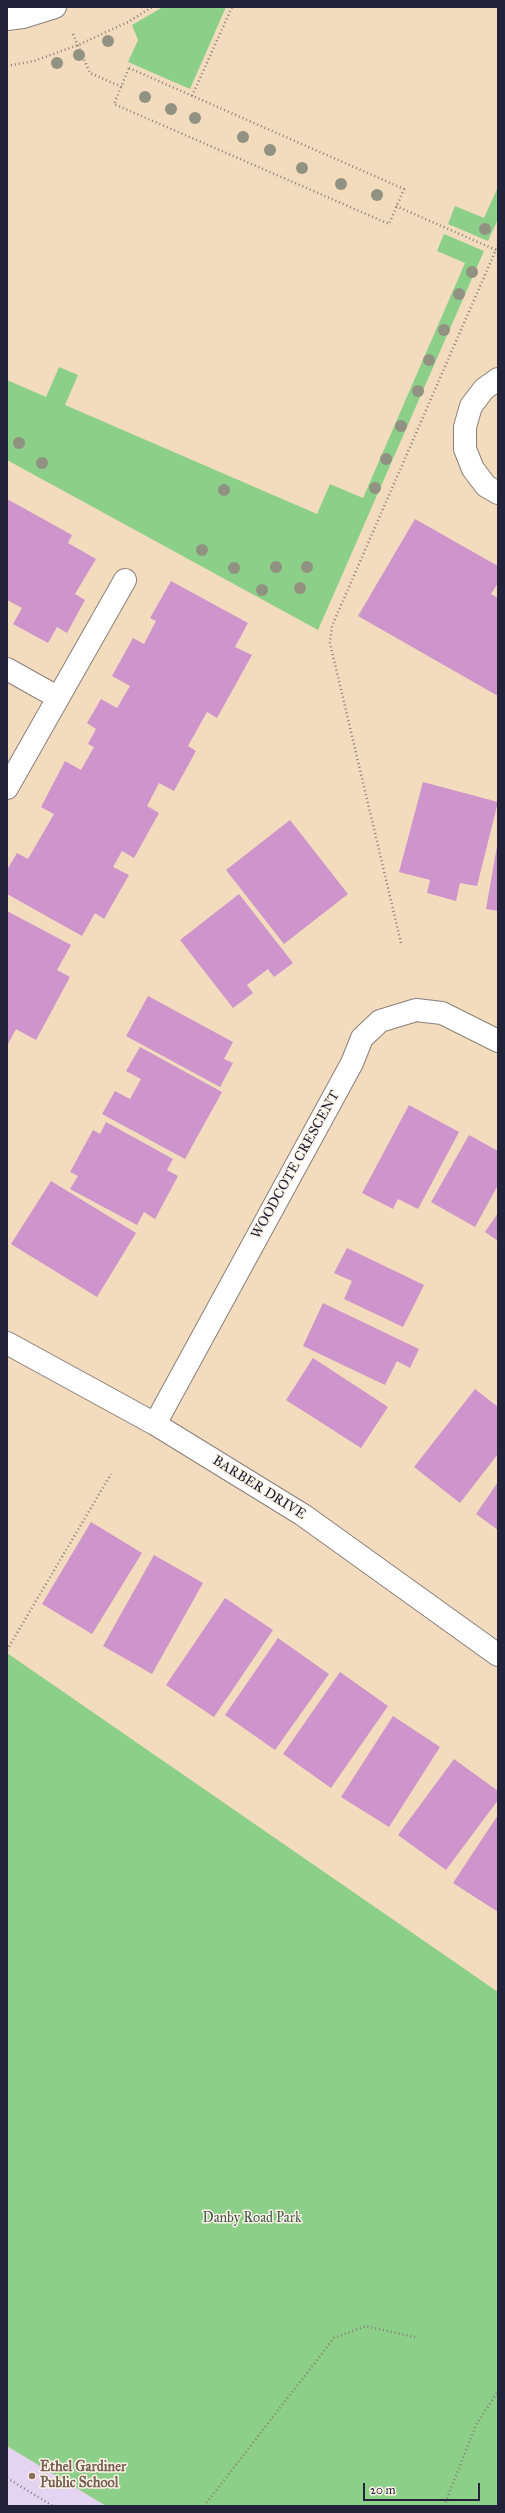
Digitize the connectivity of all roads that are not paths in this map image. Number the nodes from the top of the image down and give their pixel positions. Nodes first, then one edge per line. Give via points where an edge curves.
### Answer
1 (55, 7) edge
2 (7, 19) edge
3 (498, 379) edge
4 (498, 493) edge
5 (125, 580) dead end
6 (7, 669) edge
7 (57, 697) junction
8 (7, 788) edge
9 (498, 1041) edge
10 (7, 1343) edge
11 (155, 1424) junction
12 (498, 1655) edge

1 - 2 street via 24,18
3 - 4 street via 484,389 471,406 465,427 465,449 473,469 486,486
5 - 7 street
6 - 7 street
7 - 8 street
9 - 11 street, WOODCOTE CRESCENT via 442,1013 416,1010 380,1021 362,1038 352,1063
10 - 11 street, BARBER DRIVE
11 - 12 street, BARBER DRIVE via 303,1515

